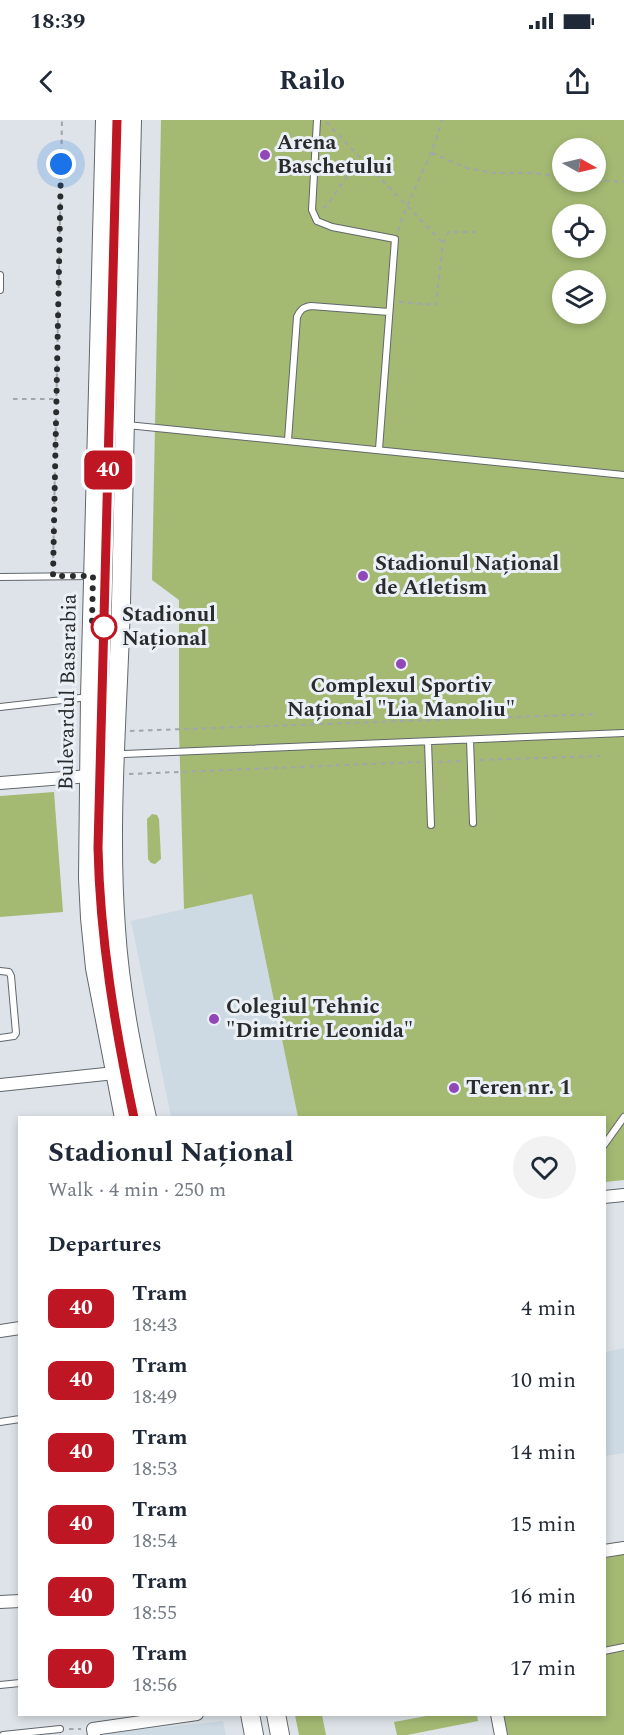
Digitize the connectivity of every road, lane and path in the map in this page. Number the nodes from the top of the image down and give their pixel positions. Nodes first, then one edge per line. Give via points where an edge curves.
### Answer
1 (62, 120) edge
2 (105, 120) edge
3 (132, 120) edge
4 (317, 120) edge
5 (324, 120) edge
6 (442, 120) edge
7 (432, 153) junction
8 (360, 157) junction
9 (552, 176) edge
10 (606, 181) edge
11 (624, 182) edge
12 (406, 205) junction
13 (314, 216) junction
14 (475, 232) dead end
15 (395, 239) junction
16 (443, 243) junction
17 (0, 275) edge
18 (0, 290) edge
19 (390, 301) junction
20 (389, 312) junction
21 (13, 399) dead end
22 (57, 399) junction
23 (123, 424) junction
24 (288, 440) junction
25 (379, 449) junction
26 (624, 475) edge
27 (53, 576) junction
28 (93, 576) junction
29 (0, 577) edge
30 (90, 697) junction
31 (0, 707) edge
32 (598, 714) dead end
33 (128, 723) dead end
34 (624, 733) edge
35 (470, 740) junction
36 (428, 742) junction
37 (116, 755) junction
38 (600, 756) dead end
39 (471, 760) junction
40 (428, 762) junction
41 (116, 774) junction
42 (88, 775) junction
43 (0, 783) edge
44 (473, 823) dead end
45 (431, 825) dead end
46 (0, 971) edge
47 (0, 1038) edge
48 (115, 1074) junction
49 (0, 1085) edge
50 (124, 1116) edge
51 (147, 1116) edge
52 (624, 1118) edge
53 (606, 1142) edge
54 (624, 1195) edge
55 (606, 1197) edge
56 (18, 1328) edge
57 (0, 1331) edge
58 (18, 1419) edge
59 (0, 1422) edge
60 (624, 1548) edge
61 (606, 1551) edge
62 (18, 1601) edge
63 (0, 1602) edge
64 (624, 1647) edge
65 (606, 1651) edge
66 (18, 1683) edge
67 (0, 1685) edge
68 (250, 1716) edge
69 (276, 1716) edge
70 (497, 1716) edge
71 (167, 1717) edge
72 (60, 1729) joint
73 (94, 1732) edge
74 (3, 1735) edge
75 (254, 1735) edge
76 (280, 1735) edge
77 (501, 1735) edge

1 - 22 path
2 - 28 main road, Bulevardul Basarabia
3 - 23 main road
4 - 13 lane
5 - 8 path
6 - 7 path
7 - 9 path via 467,168
7 - 12 path
8 - 12 path
8 - 13 path via 328,204
10 - 11 path
12 - 15 path
12 - 16 path
13 - 15 lane via 322,225
14 - 16 path via 449,232
15 - 19 lane
16 - 19 path via 436,305
17 - 18 lane
19 - 20 lane
20 - 24 lane via 311,306 299,312
20 - 25 lane
21 - 22 path
22 - 27 path
23 - 24 lane
23 - 37 main road
24 - 25 lane
25 - 26 lane
27 - 28 lane
27 - 29 lane
28 - 30 main road, Bulevardul Basarabia
30 - 31 lane
30 - 42 main road, Bulevardul Basarabia
32 - 33 path via 128,731
34 - 35 lane
35 - 36 lane
35 - 39 lane
36 - 37 lane
36 - 40 lane
37 - 41 main road
37 - 42 lane via 100,755
38 - 39 path
39 - 40 path
39 - 44 lane
40 - 41 path
40 - 45 lane
41 - 42 street
41 - 51 main road via 116,932
42 - 43 street
42 - 48 main road, Bulevardul Basarabia via 91,929
46 - 47 lane via 11,976 16,1033
48 - 49 street
48 - 50 main road, Bulevardul Basarabia
52 - 53 lane
54 - 55 street
56 - 57 street
58 - 59 lane
60 - 61 street
62 - 63 street
64 - 65 lane
66 - 67 lane
68 - 75 main road
69 - 76 main road
70 - 77 street
71 - 73 street
72 - 73 path
72 - 74 lane

